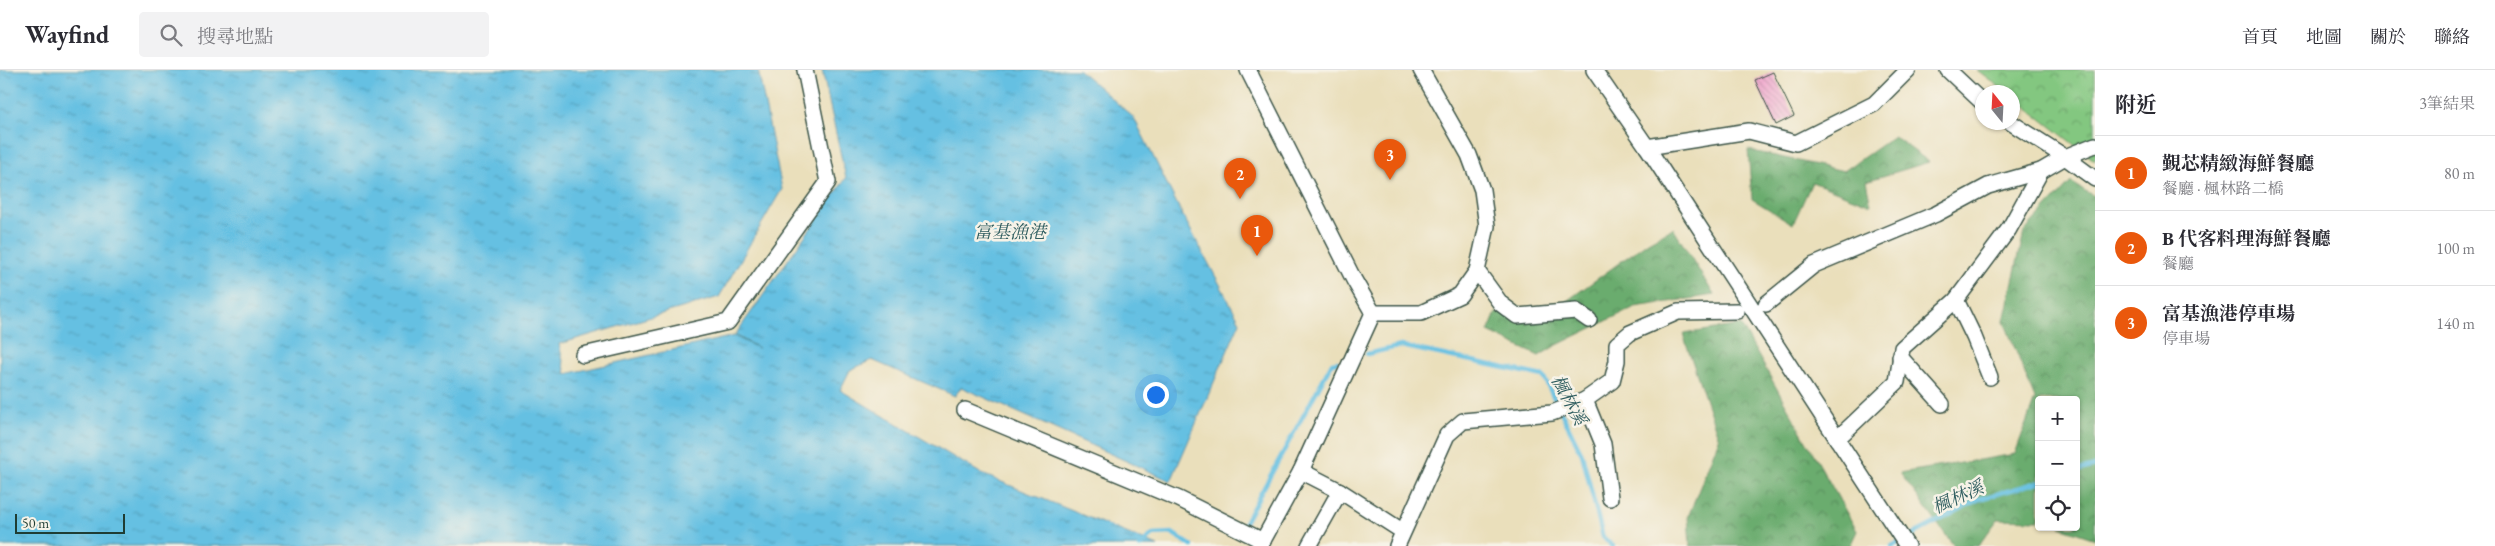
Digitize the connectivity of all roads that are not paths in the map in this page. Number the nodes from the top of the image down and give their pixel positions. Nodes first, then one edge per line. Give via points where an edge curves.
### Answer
1 (805, 70) edge
2 (1248, 70) edge
3 (1421, 70) edge
4 (1594, 70) edge
5 (1908, 70) edge
6 (1948, 70) edge
7 (1975, 95) edge
8 (2020, 128) edge
9 (2095, 145) edge
10 (1647, 147) junction
11 (2065, 157) junction
12 (2040, 170) junction
13 (2095, 179) edge
14 (1477, 271) junction
15 (1956, 300) junction
16 (1766, 304) dead end
17 (1737, 311) dead end
18 (1373, 313) junction
19 (1589, 320) dead end
20 (584, 355) dead end
21 (1900, 357) junction
22 (1990, 377) dead end
23 (1585, 400) junction
24 (1942, 404) dead end
25 (964, 410) dead end
26 (1837, 439) junction
27 (1301, 471) junction
28 (1340, 491) junction
29 (1610, 498) dead end
30 (1402, 531) junction
31 (1262, 543) edge
32 (1309, 546) edge
33 (1397, 546) edge
34 (1907, 546) edge

1 - 20 street via 828,182 728,322
2 - 18 street
3 - 14 street via 1469,155 1482,190 1487,226
4 - 10 street
5 - 10 street via 1874,104 1796,143 1749,131
6 - 7 street
8 - 11 street
9 - 11 street
10 - 26 street
11 - 12 street
11 - 13 street
12 - 15 street via 2008,229
12 - 16 street via 1988,186 1936,214 1814,265
14 - 18 street via 1460,295 1421,313
14 - 19 street via 1500,304 1517,316 1576,311
15 - 21 street via 1902,348
15 - 22 street
17 - 23 street via 1678,312 1630,333 1616,344 1617,361 1612,381
18 - 27 street
21 - 24 street
21 - 26 street via 1897,382
23 - 29 street via 1603,444
23 - 30 street via 1552,413 1463,421 1447,435
25 - 31 street via 1179,499
26 - 34 street
27 - 28 street
27 - 31 street
28 - 30 street
28 - 32 street
30 - 33 street

